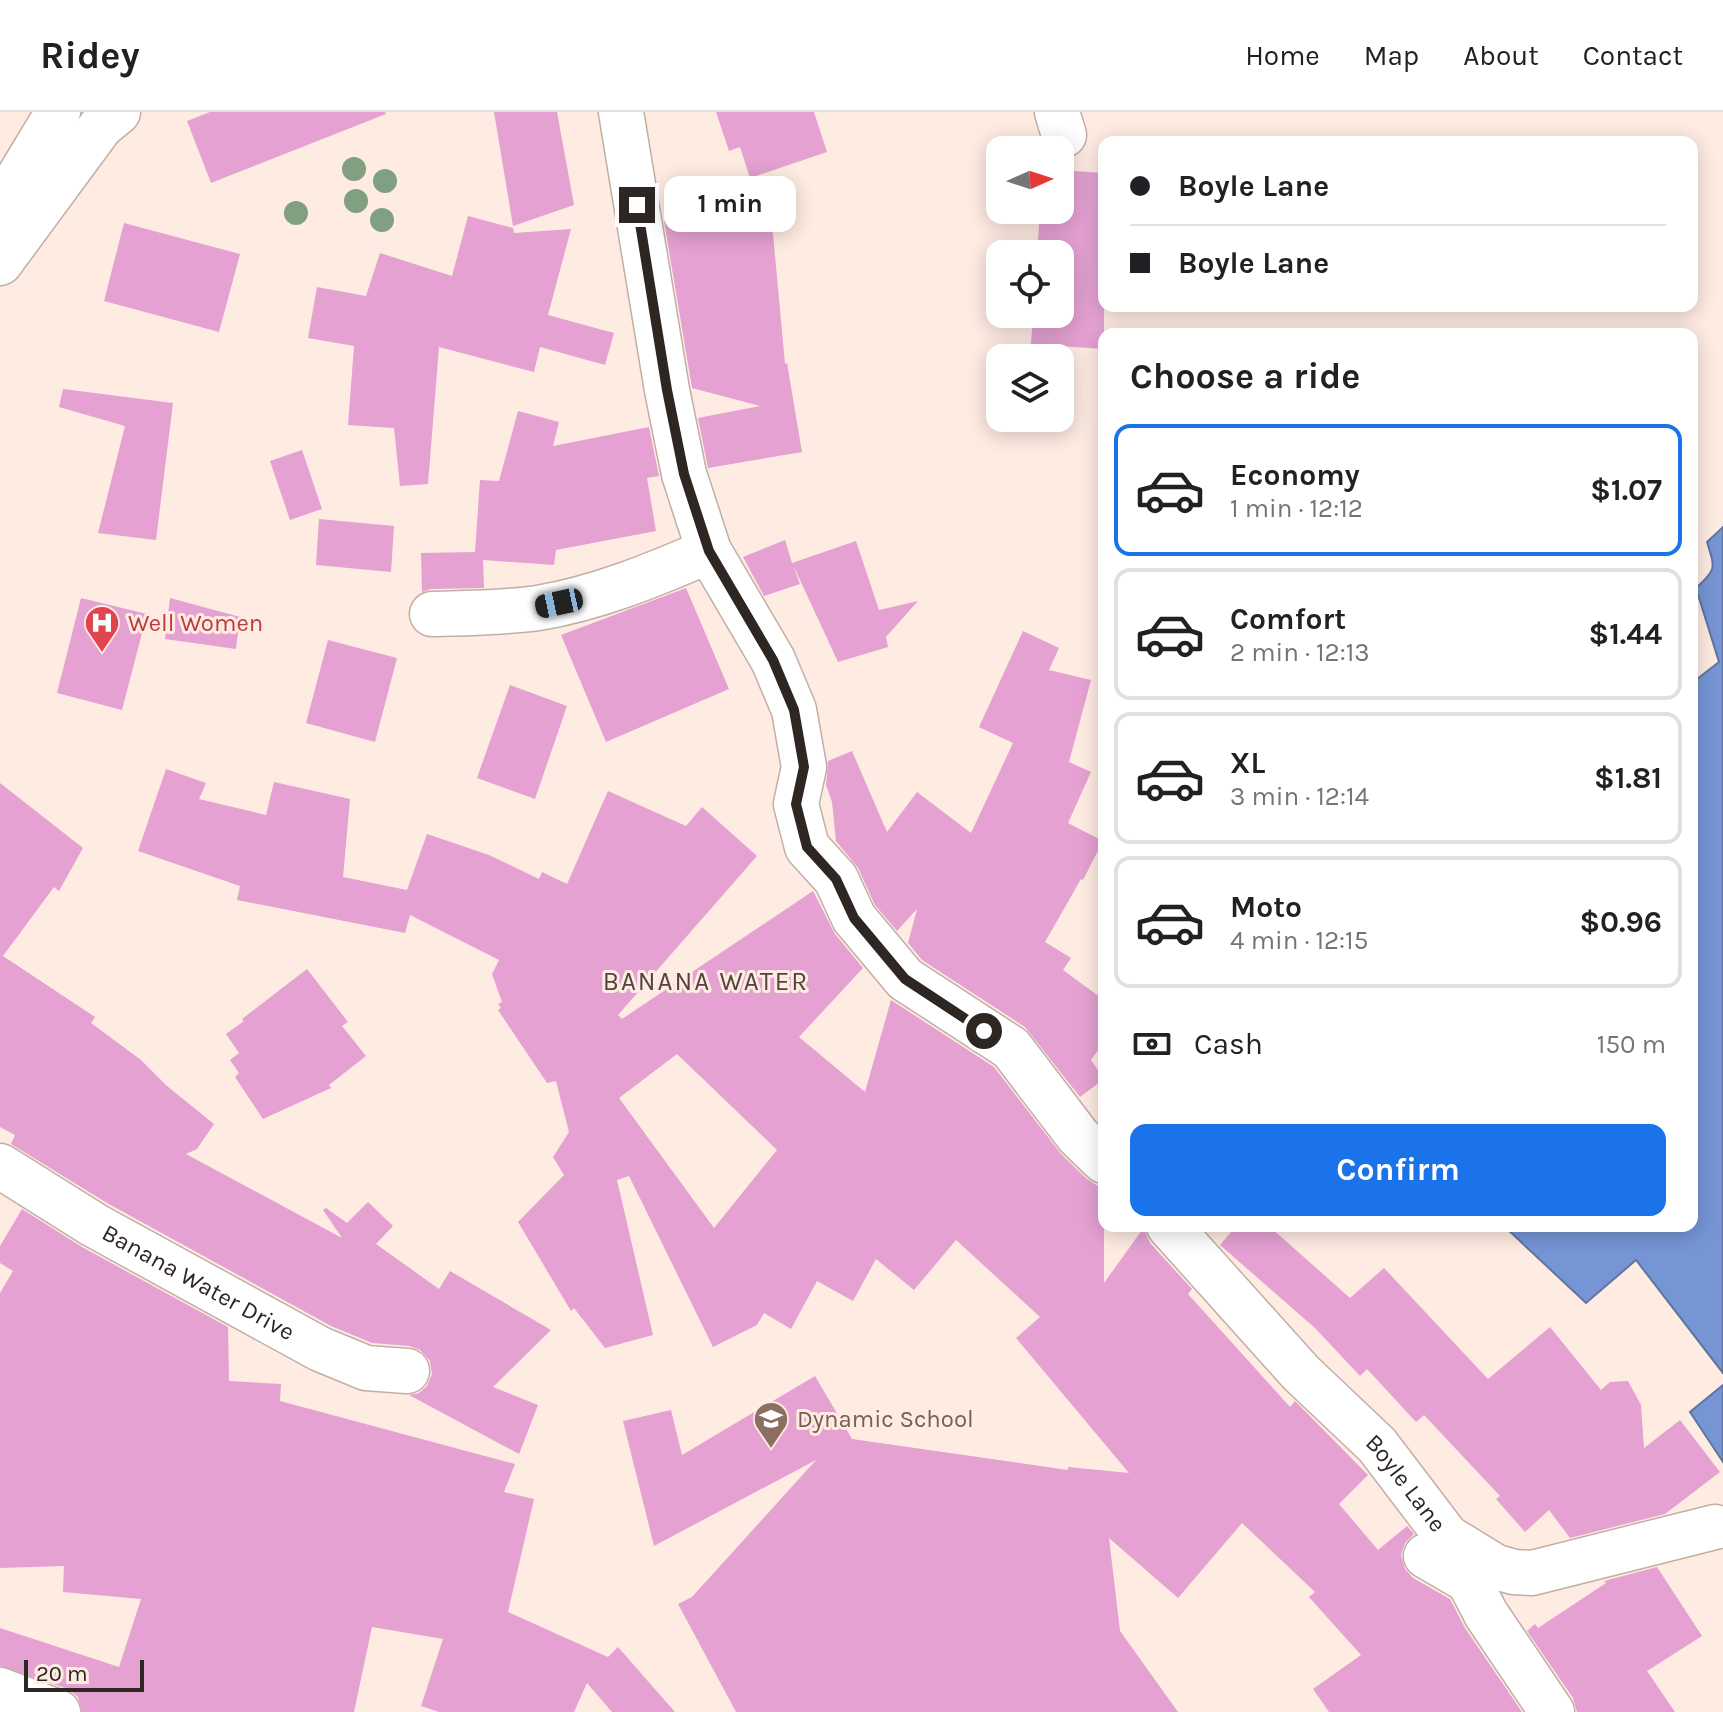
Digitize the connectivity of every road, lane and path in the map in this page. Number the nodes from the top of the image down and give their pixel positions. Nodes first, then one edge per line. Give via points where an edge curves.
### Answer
1 (118, 112) edge
2 (621, 112) edge
3 (58, 113) edge
4 (0, 208) edge
5 (0, 263) edge
6 (709, 551) junction
7 (432, 614) dead end
8 (1098, 1155) edge
9 (0, 1166) edge
10 (1174, 1232) edge
11 (407, 1371) dead end
12 (1715, 1527) dead end
13 (1447, 1537) junction
14 (0, 1690) edge
15 (58, 1712) edge
16 (1552, 1712) edge

1 - 5 street via 101,126
2 - 6 street via 667,390 684,474
3 - 4 street
6 - 7 street via 581,599 493,613
6 - 8 street via 773,660 794,710 804,767 796,804 807,847 836,879 854,918 905,979 1011,1048
9 - 11 street, Banana Water Drive via 94,1225 320,1349 366,1368
10 - 13 street, Boyle Lane via 1301,1373 1377,1445
12 - 13 street, Boyle Lane via 1532,1573 1496,1567
13 - 16 street via 1424,1555 1469,1581
14 - 15 street

